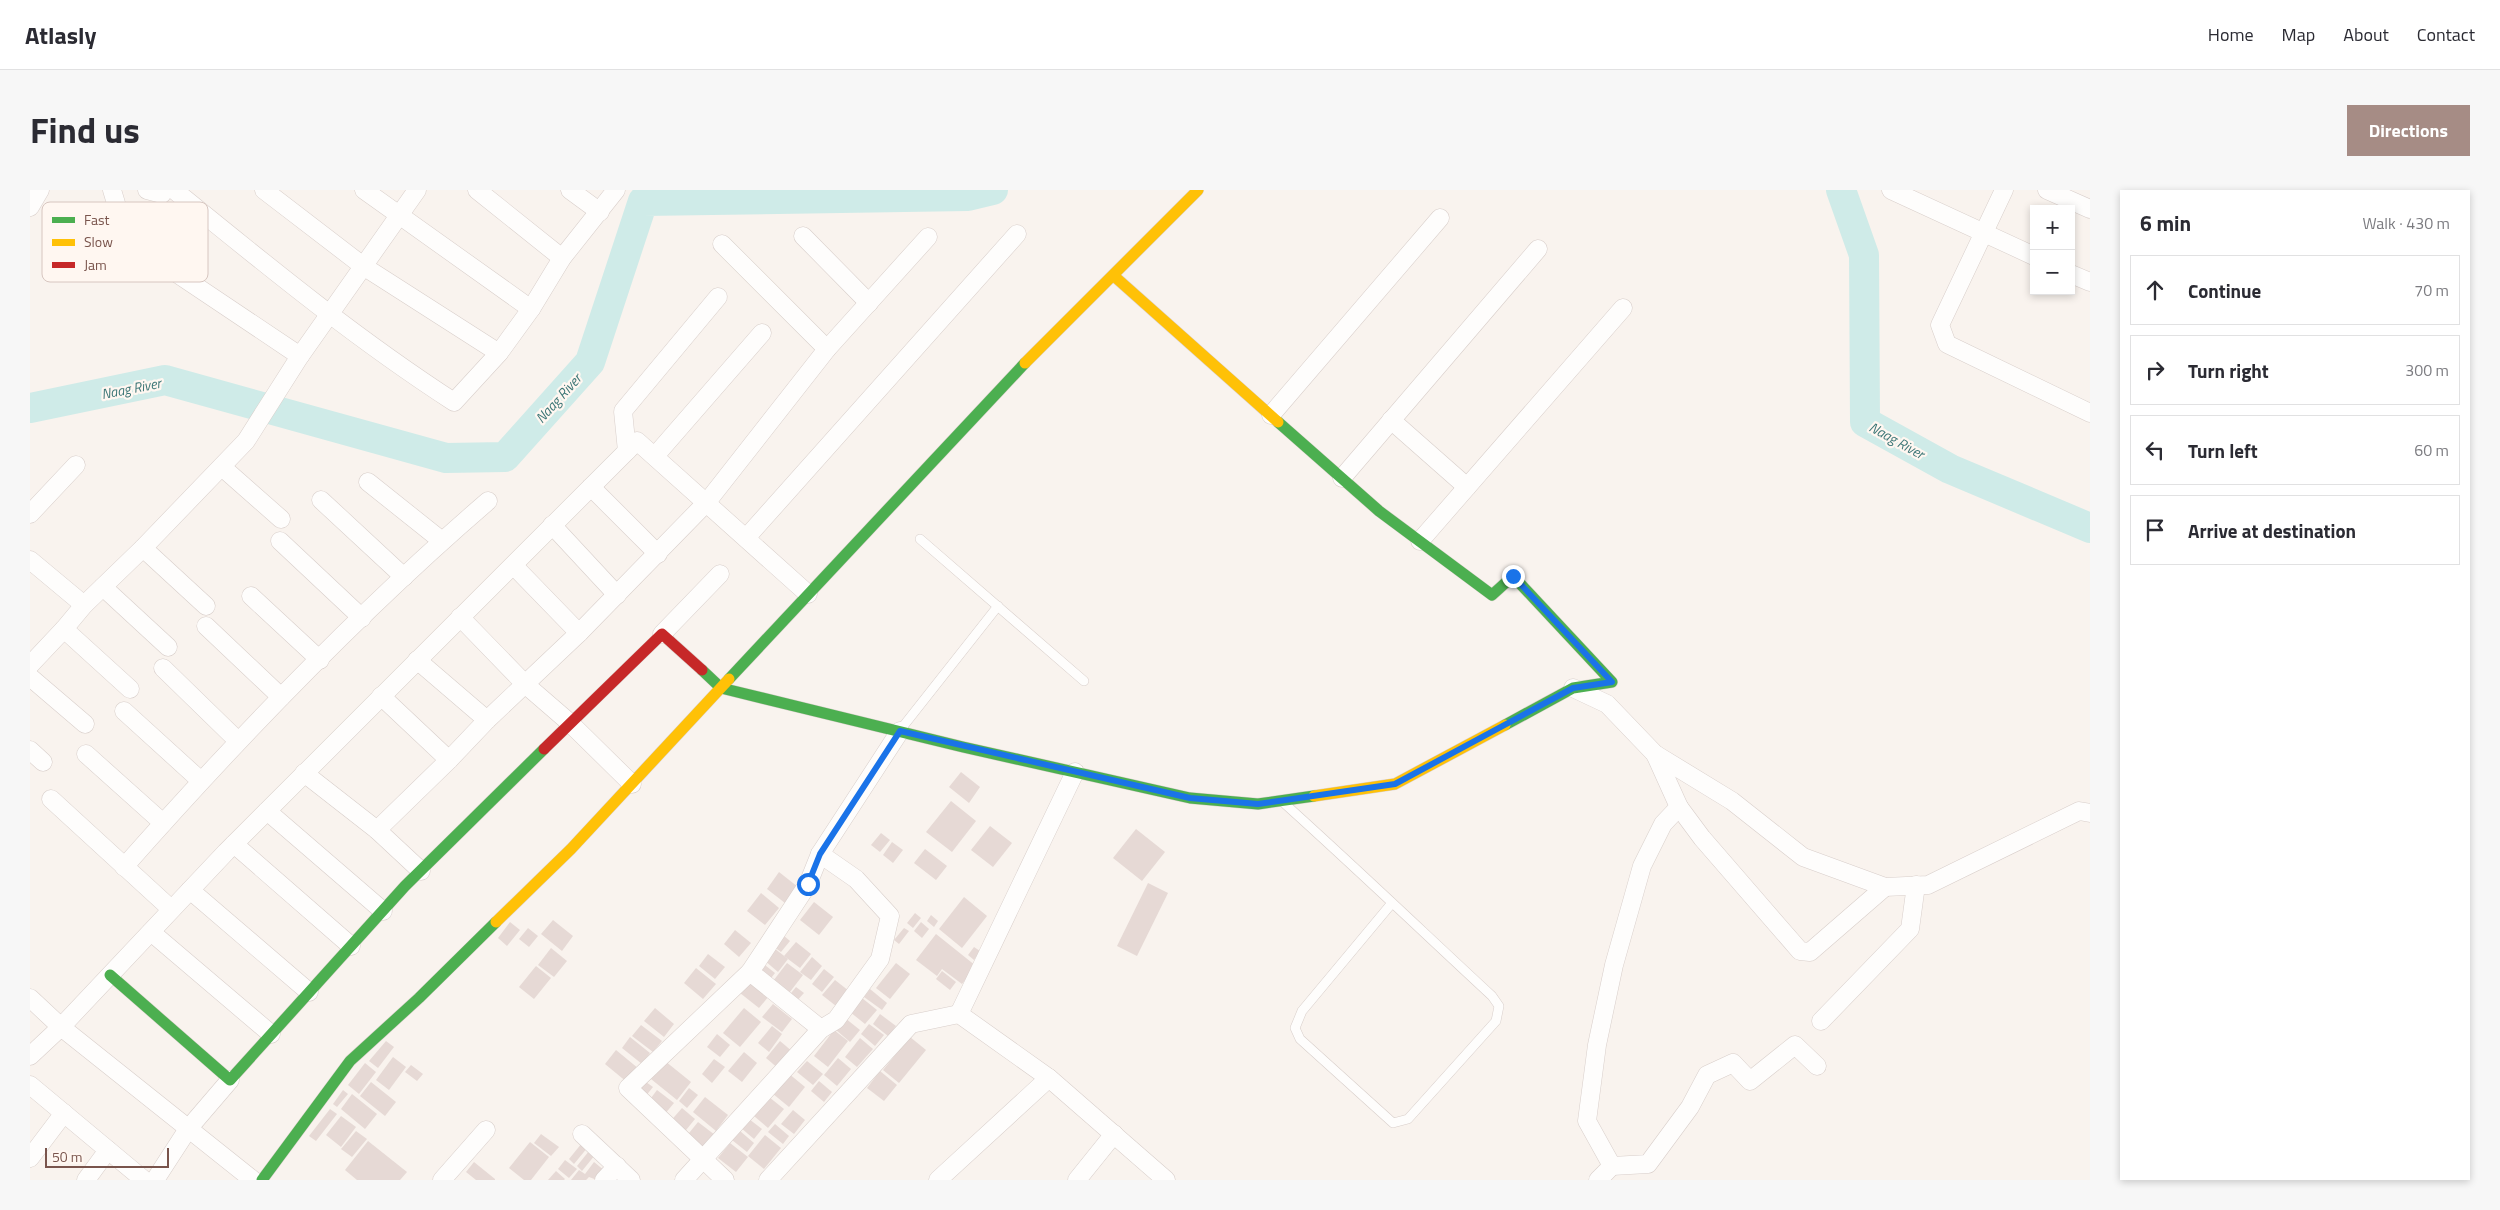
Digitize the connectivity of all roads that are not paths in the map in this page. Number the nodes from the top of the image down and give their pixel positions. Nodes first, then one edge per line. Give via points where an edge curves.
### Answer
1 (40, 190) edge
2 (112, 190) edge
3 (147, 190) edge
4 (164, 190) edge
5 (174, 190) edge
6 (264, 190) edge
7 (364, 190) edge
8 (417, 190) edge
9 (477, 190) edge
10 (570, 190) edge
11 (616, 190) edge
12 (1198, 190) edge
13 (1891, 190) edge
14 (2004, 190) edge
15 (2047, 190) edge
16 (116, 202) edge
17 (189, 202) edge
18 (30, 207) edge
19 (2090, 210) edge
20 (600, 212) junction
21 (398, 216) junction
22 (208, 218) edge
23 (1440, 218) dead end
24 (1983, 233) junction
25 (1017, 234) dead end
26 (803, 236) dead end
27 (928, 237) dead end
28 (722, 244) dead end
29 (1538, 249) dead end
30 (2030, 254) edge
31 (562, 258) junction
32 (363, 266) junction
33 (1114, 276) junction
34 (2075, 276) edge
35 (190, 282) edge
36 (2090, 282) edge
37 (718, 297) dead end
38 (869, 303) junction
39 (1623, 308) dead end
40 (530, 309) junction
41 (328, 316) junction
42 (762, 333) dead end
43 (827, 349) junction
44 (499, 353) junction
45 (300, 356) junction
46 (2090, 413) edge
47 (1271, 415) junction
48 (1391, 420) junction
49 (627, 451) junction
50 (655, 456) junction
51 (76, 465) dead end
52 (222, 466) junction
53 (1342, 478) junction
54 (368, 482) dead end
55 (591, 487) junction
56 (1467, 487) junction
57 (321, 500) dead end
58 (488, 501) dead end
59 (707, 502) junction
60 (30, 514) edge
61 (281, 520) dead end
62 (552, 525) junction
63 (746, 538) junction
64 (920, 539) dead end
65 (280, 541) dead end
66 (442, 541) junction
67 (1420, 541) junction
68 (143, 548) junction
69 (658, 554) junction
70 (30, 560) edge
71 (514, 566) junction
72 (720, 574) dead end
73 (404, 577) junction
74 (103, 587) junction
75 (808, 594) junction
76 (617, 595) junction
77 (251, 596) dead end
78 (84, 605) junction
79 (206, 606) dead end
80 (998, 606) junction
81 (460, 617) junction
82 (362, 618) junction
83 (206, 626) dead end
84 (64, 629) junction
85 (579, 633) junction
86 (662, 634) junction
87 (168, 647) dead end
88 (320, 660) junction
89 (417, 660) junction
90 (30, 665) edge
91 (163, 668) dead end
92 (30, 677) edge
93 (1084, 681) dead end
94 (526, 685) junction
95 (721, 688) junction
96 (1573, 688) junction
97 (130, 689) dead end
98 (381, 696) junction
99 (281, 697) junction
100 (124, 711) dead end
101 (487, 720) junction
102 (570, 723) junction
103 (85, 724) dead end
104 (900, 731) junction
105 (238, 740) junction
106 (86, 754) dead end
107 (1655, 754) junction
108 (448, 760) junction
109 (1075, 772) junction
110 (304, 773) junction
111 (201, 781) junction
112 (632, 784) junction
113 (51, 799) dead end
114 (1283, 802) junction
115 (1678, 807) junction
116 (267, 811) junction
117 (2090, 813) edge
118 (163, 823) junction
119 (377, 830) junction
120 (234, 844) junction
121 (820, 854) junction
122 (124, 867) junction
123 (421, 871) junction
124 (1916, 885) junction
125 (1885, 887) junction
126 (190, 890) junction
127 (1392, 903) junction
128 (171, 909) junction
129 (383, 911) junction
130 (151, 932) junction
131 (351, 946) junction
132 (750, 972) junction
133 (110, 975) junction
134 (309, 992) junction
135 (30, 998) edge
136 (959, 1014) junction
137 (1821, 1021) dead end
138 (61, 1028) junction
139 (821, 1029) junction
140 (271, 1034) junction
141 (30, 1056) edge
142 (1817, 1066) dead end
143 (1049, 1078) junction
144 (230, 1080) junction
145 (30, 1085) edge
146 (64, 1113) junction
147 (188, 1129) junction
148 (486, 1130) dead end
149 (582, 1134) dead end
150 (1114, 1134) junction
151 (108, 1150) junction
152 (30, 1158) edge
153 (704, 1160) junction
154 (617, 1166) junction
155 (1612, 1166) junction
156 (86, 1180) edge
157 (144, 1180) edge
158 (155, 1180) edge
159 (253, 1180) edge
160 (262, 1180) edge
161 (442, 1180) edge
162 (604, 1180) edge
163 (631, 1180) edge
164 (684, 1180) edge
165 (725, 1180) edge
166 (768, 1180) edge
167 (938, 1180) edge
168 (1077, 1180) edge
169 (1166, 1180) edge
170 (1598, 1180) edge

1 - 18 street
2 - 16 street
3 - 4 street via 162,194
5 - 17 street
6 - 32 street
7 - 21 street
8 - 21 street
9 - 31 street
10 - 20 street
11 - 20 street
12 - 33 street
13 - 24 street
14 - 24 street
15 - 19 street
20 - 31 street
21 - 32 street
21 - 40 street
22 - 41 street
23 - 47 street
24 - 30 street
24 - 46 street via 1940,325 1947,344
25 - 63 street
26 - 38 street
27 - 38 street
28 - 43 street
29 - 48 street
31 - 40 street
32 - 41 street
32 - 44 street
33 - 47 street
33 - 75 street via 1003,385
34 - 36 street
35 - 45 street
37 - 49 street via 623,411
38 - 43 street
39 - 56 street
40 - 44 street
41 - 44 street via 454,402
41 - 45 street
42 - 50 street
43 - 59 street
45 - 52 street via 246,441
47 - 53 street
48 - 53 street
48 - 56 street
49 - 50 street via 637,441
49 - 55 street
50 - 59 street
51 - 60 street
52 - 61 street
52 - 68 street
53 - 67 street
54 - 66 street
55 - 62 street
55 - 69 street
56 - 67 street
57 - 73 street
58 - 66 street
59 - 63 street
59 - 69 street
62 - 71 street
62 - 76 street
63 - 75 street
64 - 80 lane
65 - 82 street
66 - 73 street
67 - 96 street via 1492,595 1513,576 1612,682
68 - 74 street
68 - 79 street
69 - 76 street
70 - 78 street
71 - 81 street
71 - 85 street
72 - 86 street
73 - 82 street
74 - 78 street
74 - 87 street
75 - 95 street
76 - 85 street
77 - 88 street
78 - 84 street
80 - 93 lane
80 - 104 lane
81 - 89 street
81 - 94 street
82 - 88 street
83 - 99 street
84 - 90 street
84 - 97 street
85 - 94 street
86 - 95 street
86 - 102 street
88 - 99 street
89 - 98 street
89 - 101 street
91 - 105 street
92 - 103 street
94 - 101 street
94 - 102 street
95 - 104 street
95 - 112 street
96 - 107 street via 1607,704
96 - 114 street via 1395,784
98 - 108 street
98 - 110 street
99 - 105 street
100 - 111 street
101 - 108 street
102 - 112 street
102 - 123 street
104 - 109 street
104 - 121 street
105 - 111 street
106 - 118 street
107 - 115 street
107 - 125 street via 1732,801 1803,857
108 - 119 street
109 - 114 street via 1190,798 1258,804
109 - 136 street
110 - 116 street
110 - 119 street
111 - 118 street
112 - 160 street via 571,849 350,1061
113 - 122 street
114 - 127 lane
115 - 125 street via 1800,951 1810,952
115 - 155 street via 1663,824 1642,866 1614,965 1597,1046 1587,1121
116 - 120 street
116 - 129 street
117 - 124 street via 2079,811 1928,885
118 - 122 street
119 - 123 street
120 - 126 street
120 - 131 street
121 - 132 street via 808,884
121 - 139 street via 856,879 890,916 880,959 836,1020
122 - 128 street
123 - 129 street
124 - 125 street
124 - 137 street via 1910,930
126 - 128 street
126 - 134 street
127 - 127 lane via 1499,1006 1496,1021 1408,1120 1393,1123 1300,1039 1295,1028 1302,1011
128 - 130 street
129 - 131 street
130 - 133 street
130 - 140 street
131 - 134 street
132 - 139 street
132 - 153 street via 628,1088
133 - 138 street
133 - 144 street
134 - 140 street
135 - 138 street
136 - 143 street
136 - 166 street via 911,1024
138 - 141 street
138 - 147 street
139 - 153 street
140 - 144 street
142 - 155 street via 1794,1046 1750,1081 1733,1063 1707,1075 1690,1107 1648,1164
143 - 150 street
143 - 167 street
144 - 147 street
145 - 146 street
146 - 151 street
146 - 152 street
147 - 158 street
147 - 159 street
148 - 161 street
149 - 154 street
150 - 168 street
150 - 169 street
151 - 156 street
151 - 157 street
153 - 164 street
153 - 165 street
154 - 162 street
154 - 163 street
155 - 170 street

